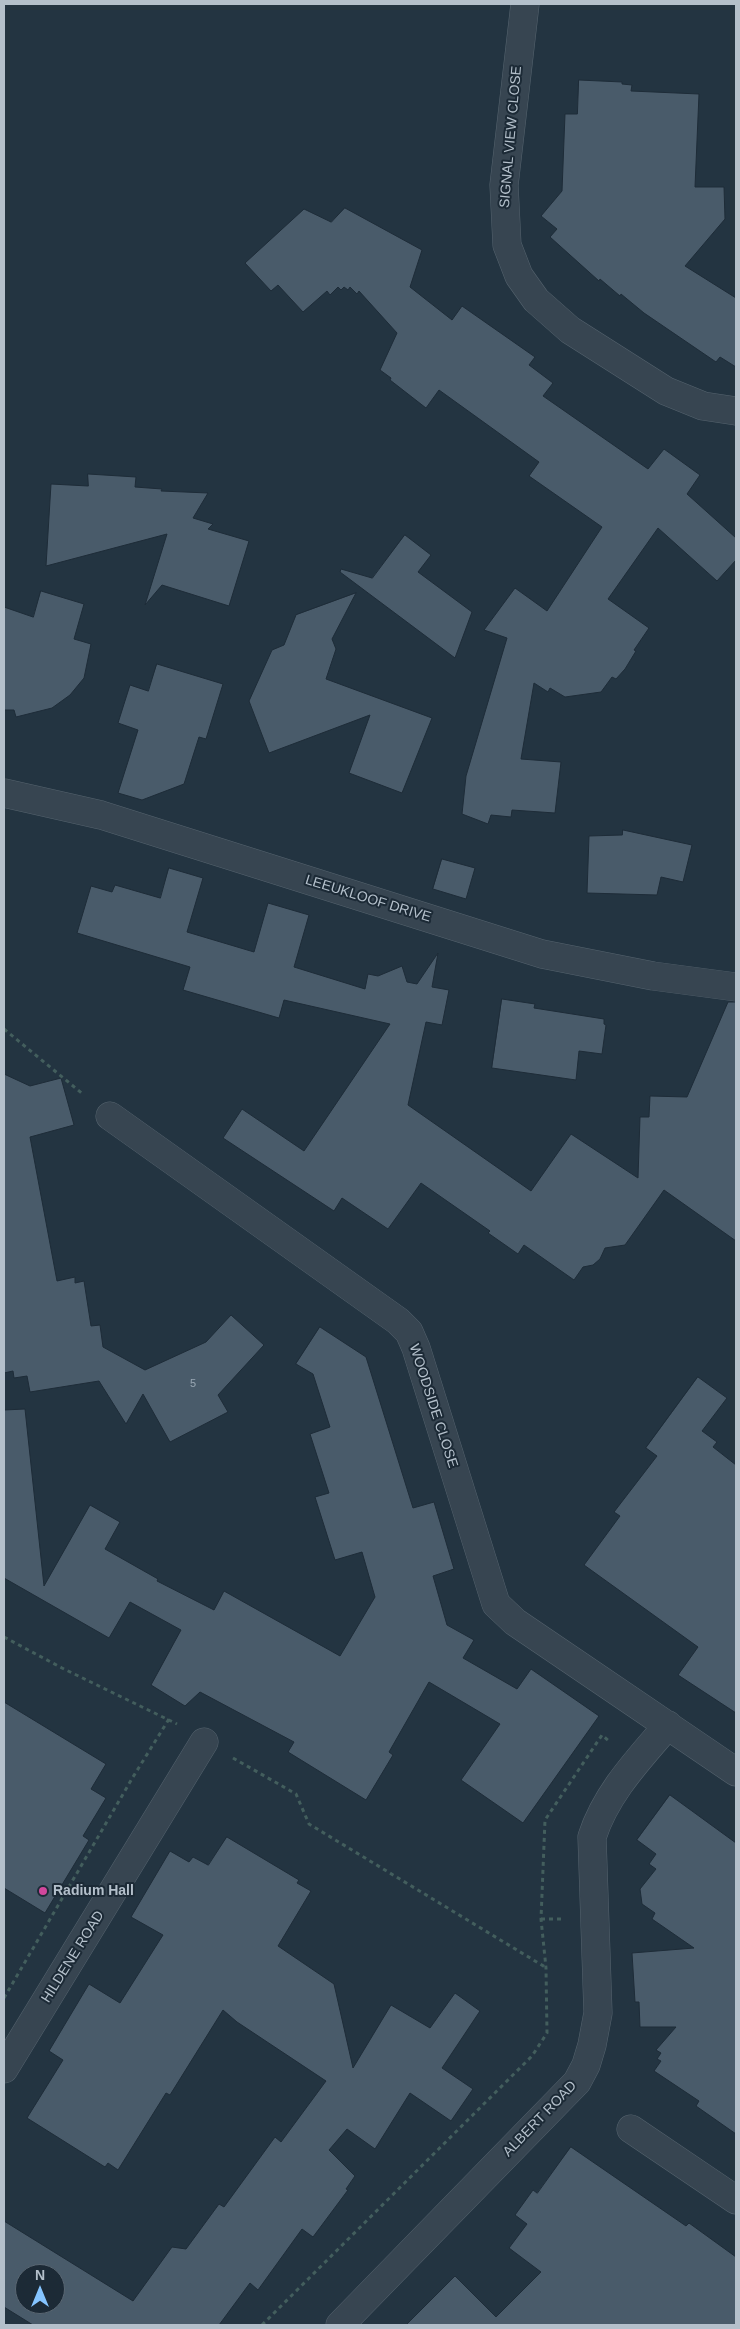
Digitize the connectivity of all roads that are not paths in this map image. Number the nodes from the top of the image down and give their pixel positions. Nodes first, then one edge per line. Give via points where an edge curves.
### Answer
1 (525, 4) edge
2 (736, 411) edge
3 (4, 793) edge
4 (736, 986) edge
5 (110, 1116) road end
6 (668, 1725) junction
7 (204, 1742) road end
8 (736, 1772) edge
9 (4, 2069) edge
10 (631, 2129) dead end
11 (736, 2200) edge
12 (340, 2325) edge

1 - 2 street, SIGNAL VIEW CLOSE via 504,185 507,245 519,276 536,300 570,330 666,391 703,406
3 - 4 street, LEEUKLOOF DRIVE via 101,815 542,954 653,976
5 - 6 street, WOODSIDE CLOSE via 409,1332 496,1604 515,1622
6 - 8 street, WOODSIDE CLOSE
6 - 12 street, ALBERT ROAD via 607,1801 592,1836 598,2013 586,2065 577,2082
7 - 9 street, HILDENE ROAD
10 - 11 street

